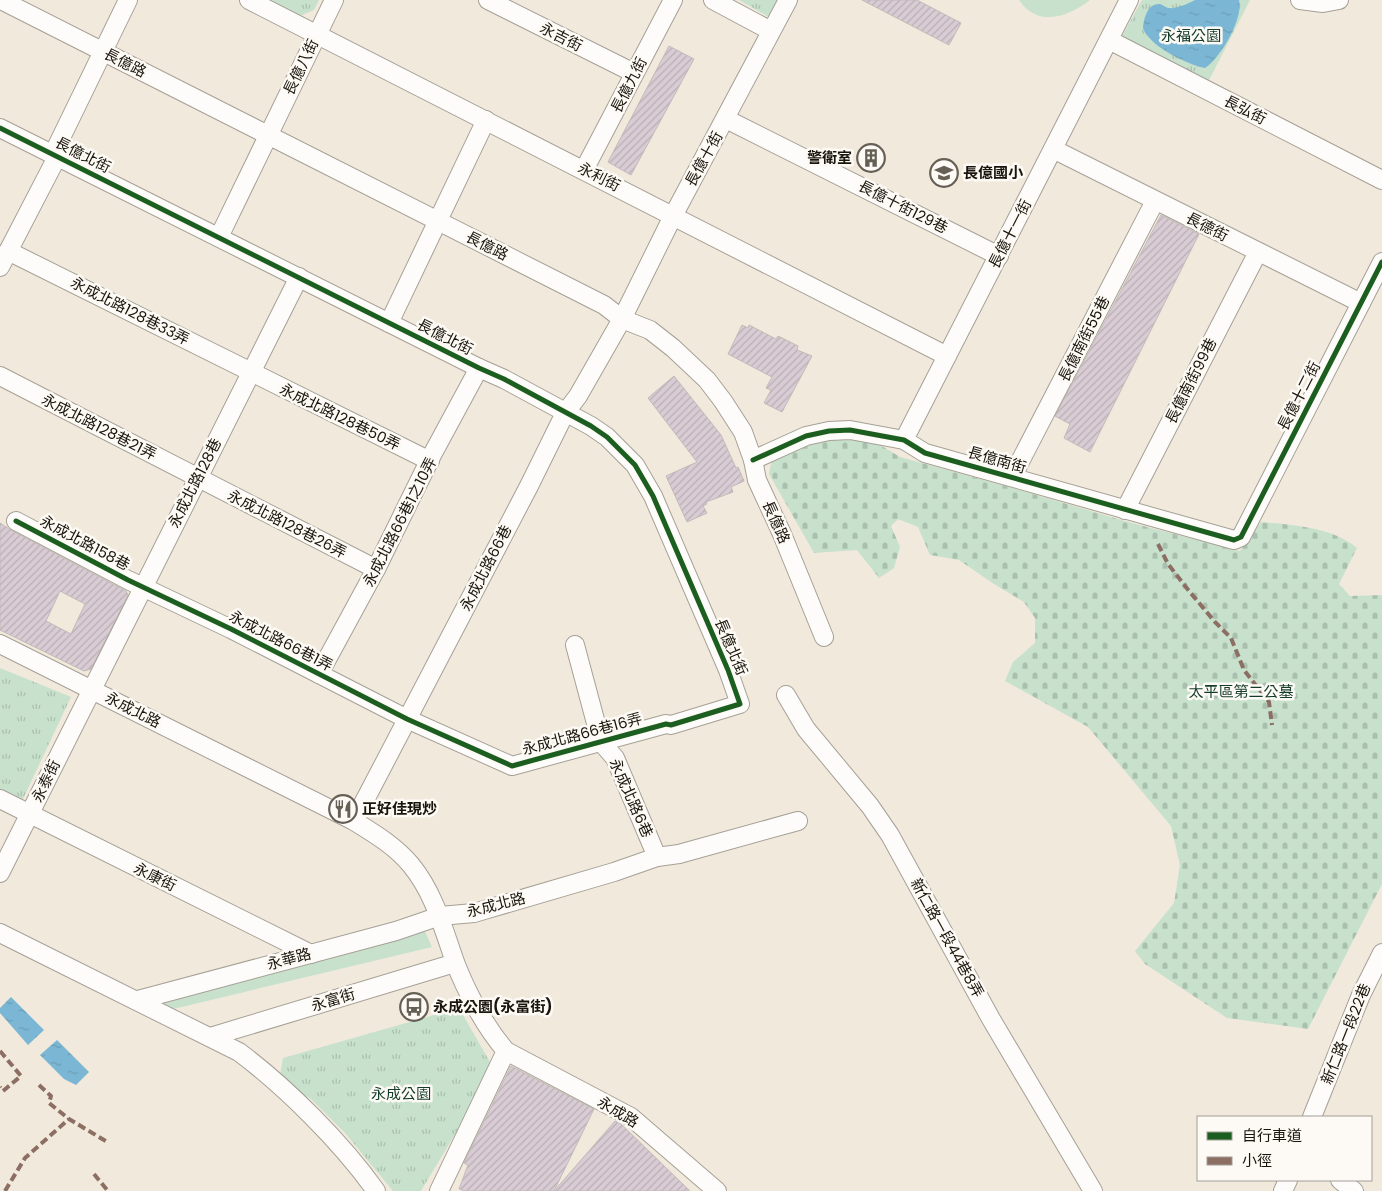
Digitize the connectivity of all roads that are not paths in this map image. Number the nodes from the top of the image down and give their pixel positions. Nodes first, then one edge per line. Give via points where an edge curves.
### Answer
1 (1, 0) edge
2 (128, 0) edge
3 (249, 0) edge
4 (334, 0) edge
5 (488, 0) edge
6 (673, 0) edge
7 (713, 0) edge
8 (788, 0) edge
9 (1128, 0) edge
10 (1300, 0) edge
11 (1340, 0) edge
12 (772, 31) junction
13 (317, 34) junction
14 (1108, 40) junction
15 (104, 52) junction
16 (634, 73) junction
17 (726, 118) junction
18 (486, 120) junction
19 (0, 128) edge
20 (268, 135) junction
21 (1053, 149) junction
22 (57, 157) junction
23 (584, 170) junction
24 (1382, 180) edge
25 (1156, 201) junction
26 (673, 216) junction
27 (437, 220) junction
28 (219, 238) junction
29 (8, 251) junction
30 (1258, 252) junction
31 (999, 256) junction
32 (1382, 262) edge
33 (0, 267) edge
34 (299, 277) junction
35 (1361, 304) junction
36 (622, 319) junction
37 (389, 323) junction
38 (947, 356) junction
39 (478, 368) junction
40 (250, 372) junction
41 (0, 376) edge
42 (565, 413) junction
43 (904, 440) junction
44 (753, 460) junction
45 (430, 461) junction
46 (1012, 477) junction
47 (198, 478) junction
48 (1125, 510) junction
49 (16, 521) dead end
50 (1237, 539) joint
51 (376, 569) junction
52 (143, 587) junction
53 (824, 637) dead end
54 (0, 644) edge
55 (574, 645) dead end
56 (319, 674) junction
57 (92, 690) junction
58 (786, 695) dead end
59 (740, 704) joint
60 (407, 719) junction
61 (601, 742) junction
62 (0, 800) edge
63 (30, 814) junction
64 (354, 821) junction
65 (798, 821) dead end
66 (657, 857) junction
67 (0, 873) edge
68 (440, 916) junction
69 (0, 933) edge
70 (1382, 953) edge
71 (311, 954) junction
72 (455, 962) junction
73 (138, 1000) junction
74 (210, 1037) junction
75 (506, 1051) junction
76 (1312, 1116) edge
77 (1341, 1181) edge
78 (376, 1191) edge
79 (438, 1191) edge
80 (717, 1191) edge
81 (1093, 1191) edge
82 (1354, 1191) edge

1 - 15 street, 長億路
2 - 15 street
3 - 13 street, 永利街
4 - 13 street, 長億八街
5 - 16 street, 永吉街
6 - 16 street, 長億九街
7 - 12 street
8 - 12 street, 長億十街
9 - 14 street, 長億十一街
10 - 11 street via 1323,3
12 - 17 street, 長億十街
13 - 18 street, 永利街
13 - 20 street, 長億八街
14 - 21 street, 長億十一街
14 - 24 street, 長弘街
15 - 20 street, 長億路
15 - 22 street via 57,146
16 - 23 street, 長億九街
17 - 26 street, 長億十街
17 - 31 street, 長億十街129巷
18 - 23 street, 永利街
18 - 27 street
19 - 22 street, 長億北街
20 - 27 street, 長億路
20 - 28 street
21 - 25 street, 長德街
21 - 31 street, 長億十一街
22 - 28 street, 長億北街
22 - 29 street
23 - 26 street, 永利街
25 - 30 street, 長德街
25 - 46 street, 長億南街55巷
26 - 36 street, 長億十街
26 - 38 street, 永利街
27 - 36 street, 長億路 via 604,305
27 - 37 street
28 - 34 street, 長億北街
29 - 33 street
29 - 40 street, 永成北路128巷33弄
30 - 35 street, 長德街
30 - 48 street, 長億南街99巷
31 - 38 street, 長億十一街
32 - 35 street, 長億十二街
34 - 37 street, 長億北街
34 - 40 street, 永成北路128巷
35 - 50 street, 長億十二街 via 1241,537
36 - 42 street, 永成北路66巷
36 - 44 street, 長億路 via 650,330 707,380 743,432
37 - 39 street, 長億北街
38 - 43 street, 長億十一街
39 - 42 street, 長億北街
39 - 45 street, 永成北路66巷1之10弄
40 - 45 street, 永成北路128巷50弄
40 - 47 street, 永成北路128巷
41 - 47 street, 永成北路128巷21弄
42 - 59 street, 長億北街 via 607,436 643,477
42 - 60 street, 永成北路66巷
43 - 44 street, 長億南街 via 850,430 829,431 806,436
43 - 46 street, 長億南街 via 925,453
44 - 53 street, 長億路 via 757,480
45 - 51 street, 永成北路66巷1之10弄
46 - 48 street, 長億南街
47 - 51 street, 永成北路128巷26弄
47 - 52 street, 永成北路128巷
48 - 50 street, 長億南街
49 - 52 street, 永成北路158巷
51 - 56 street, 永成北路66巷1之10弄
52 - 56 street, 永成北路66巷1弄
52 - 57 street, 永成北路128巷
54 - 57 street, 永成北路
55 - 61 street
56 - 60 street, 永成北路66巷1弄
57 - 63 street, 永泰街
57 - 64 street, 永成北路
58 - 81 street, 新仁路一段44巷8弄 via 806,729 890,835
59 - 61 street, 永成北路66巷16弄
60 - 61 street, 永成北路66巷16弄 via 512,766
60 - 64 street, 永成北路66巷
61 - 66 street, 永成北路6巷 via 614,758
62 - 63 street, 永康街
63 - 67 street, 永泰街
63 - 71 street, 永康街
64 - 68 street, 永成北路 via 396,849 413,867
65 - 66 street, 永成北路 via 679,854
66 - 68 street, 永成北路 via 474,913
68 - 71 street, 永華路
68 - 72 street, 永成路
69 - 73 street
70 - 76 street, 新仁路一段22巷 via 1361,995
71 - 73 street, 永華路
72 - 74 street, 永富街
72 - 75 street, 永成路 via 470,995
73 - 74 street
74 - 78 street via 240,1052 291,1096
75 - 79 street
75 - 80 street, 永成路 via 631,1117
77 - 82 street

